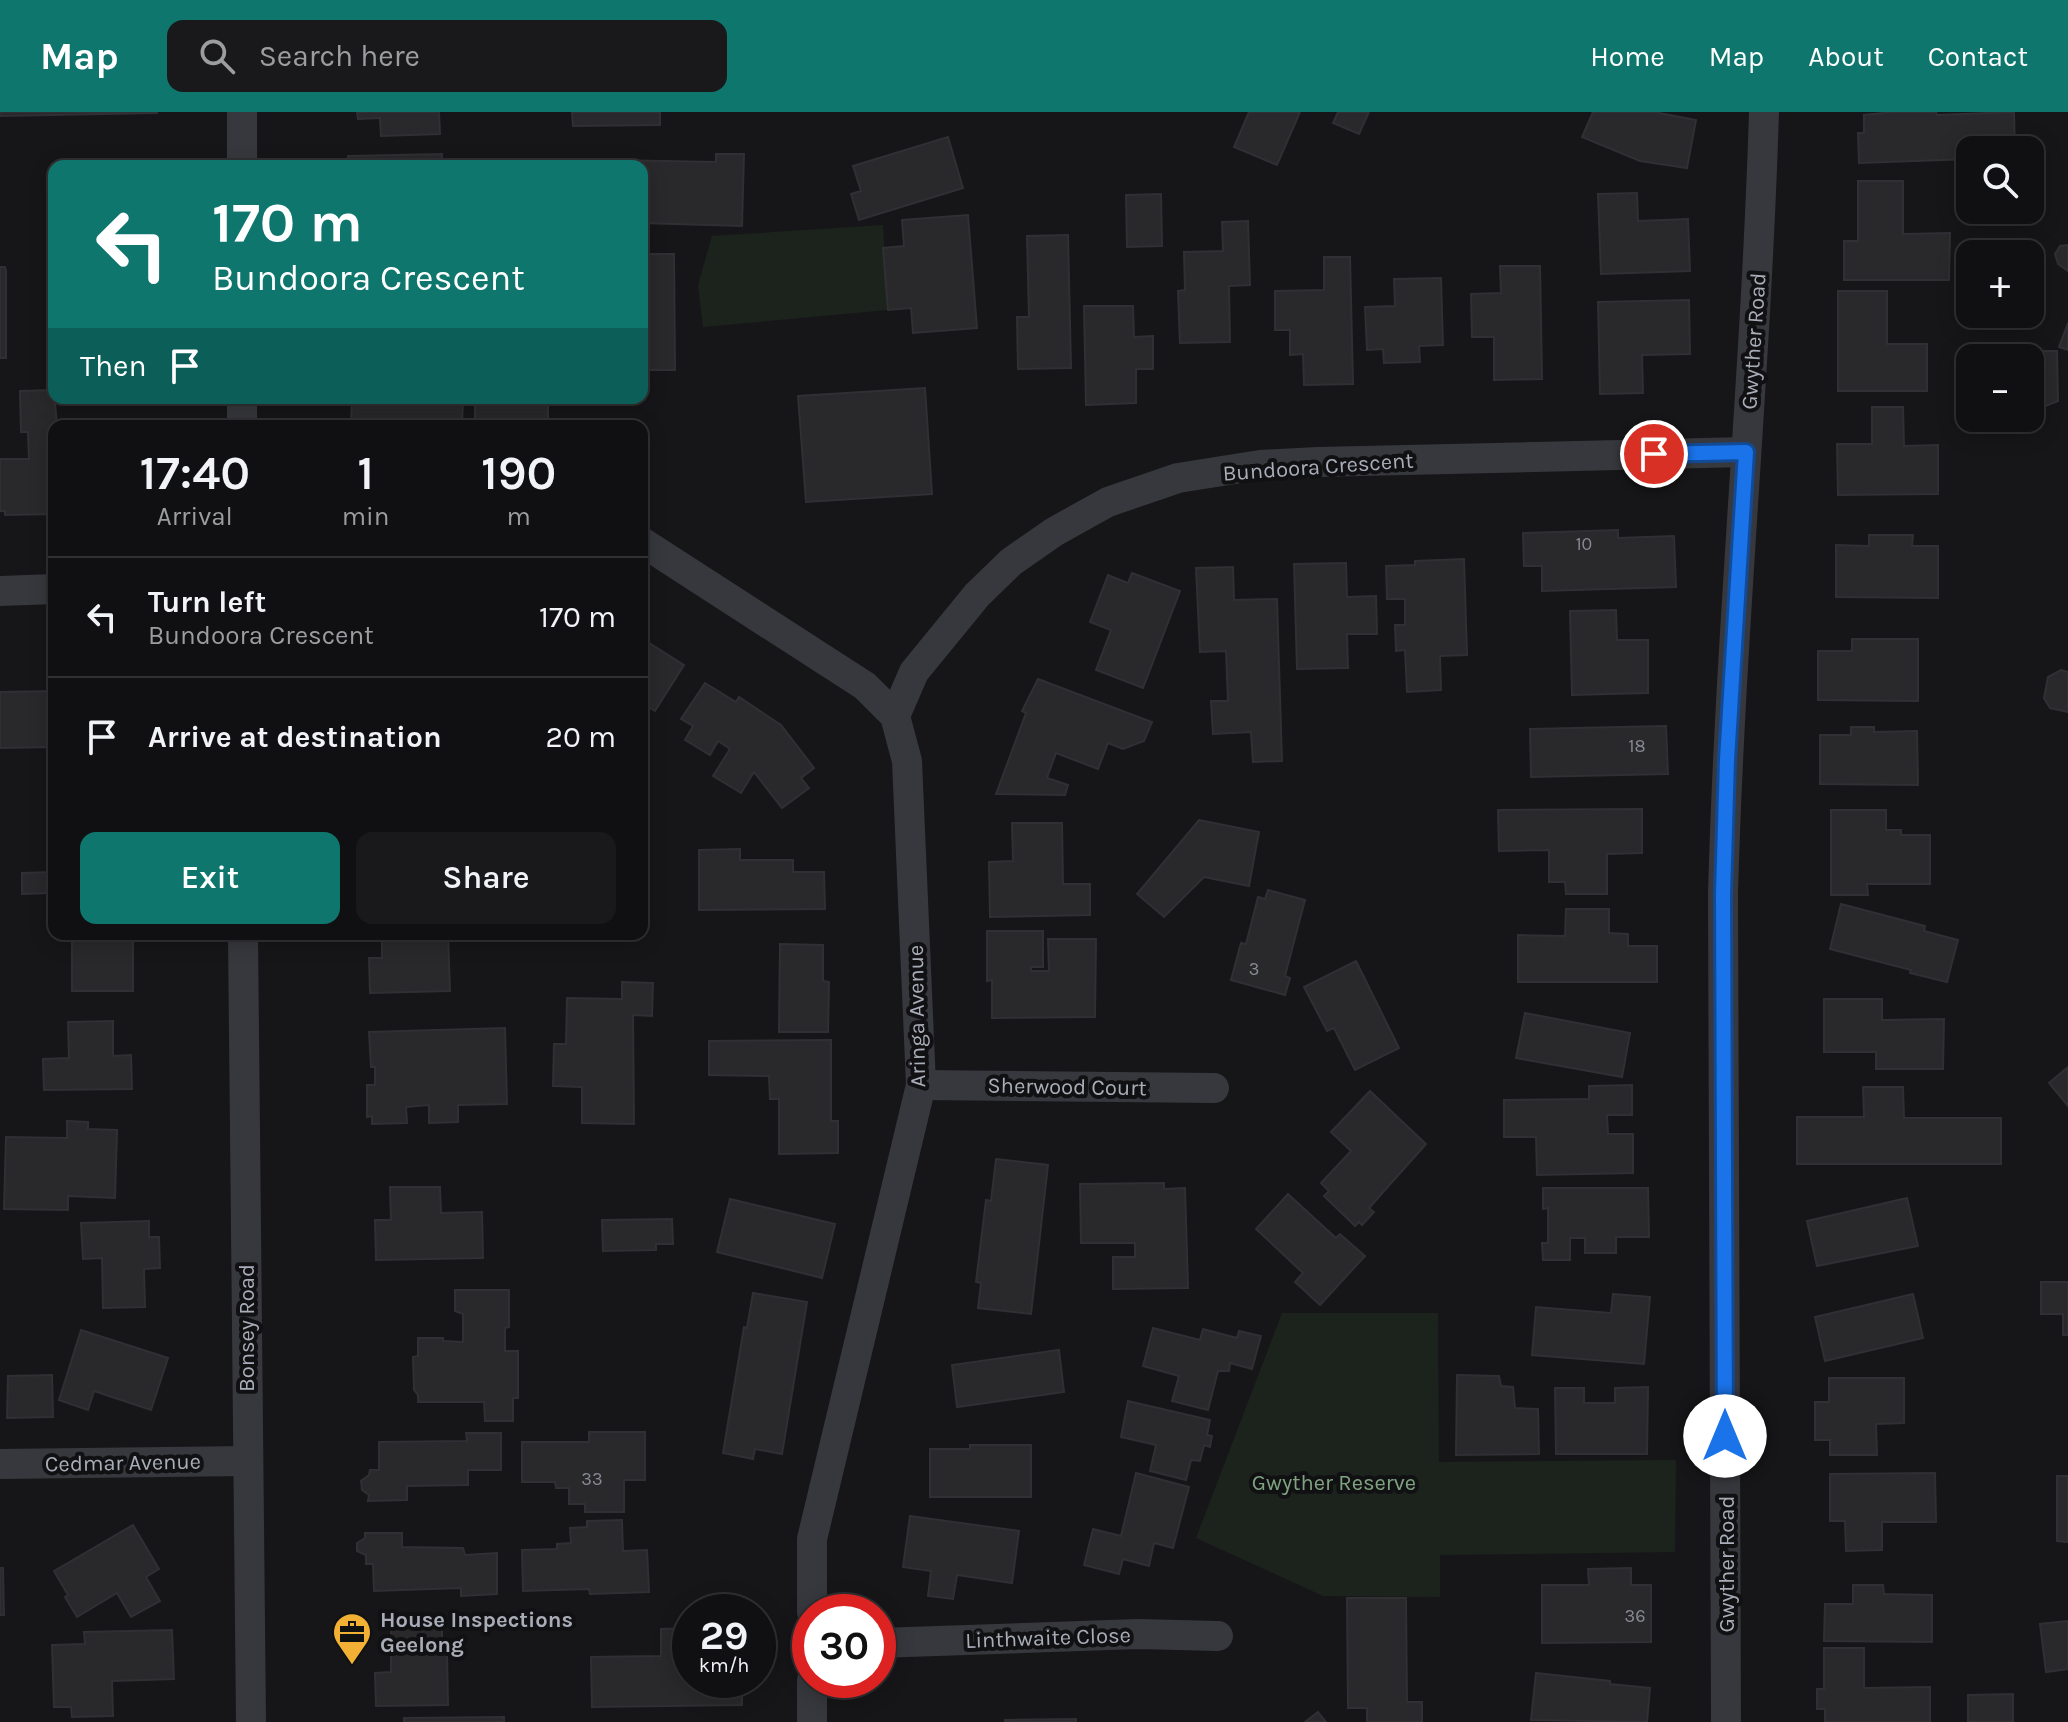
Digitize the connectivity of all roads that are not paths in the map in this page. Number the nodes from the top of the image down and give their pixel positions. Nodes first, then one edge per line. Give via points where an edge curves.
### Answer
1 (242, 112) edge
2 (1764, 112) edge
3 (242, 160) edge
4 (1746, 452) junction
5 (648, 546) edge
6 (48, 589) edge
7 (0, 591) edge
8 (895, 716) junction
9 (243, 940) edge
10 (921, 1085) junction
11 (1214, 1088) dead end
12 (247, 1461) junction
13 (0, 1464) edge
14 (812, 1594) edge
15 (1218, 1636) dead end
16 (896, 1642) edge
17 (812, 1698) edge
18 (251, 1722) edge
19 (812, 1722) edge
20 (1726, 1722) edge

1 - 3 street
2 - 4 street, Gwyther Road
4 - 8 street, Bundoora Crescent via 1318,462 1178,478 1108,502 1011,562 914,672
4 - 20 street, Gwyther Road via 1723,894
5 - 8 street via 865,686
6 - 7 street
8 - 10 street, Aringa Avenue via 907,761
9 - 12 street, Bonsey Road
10 - 11 street, Sherwood Court
10 - 14 street, Aringa Avenue via 812,1539
12 - 13 street, Cedmar Avenue
12 - 18 street, Bonsey Road
15 - 16 street, Linthwaite Close
17 - 19 street

